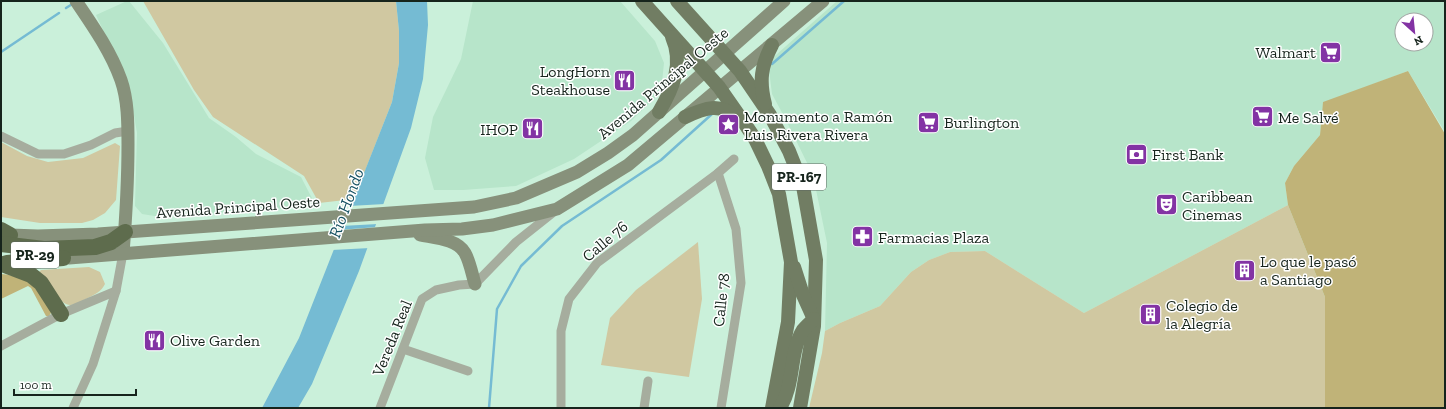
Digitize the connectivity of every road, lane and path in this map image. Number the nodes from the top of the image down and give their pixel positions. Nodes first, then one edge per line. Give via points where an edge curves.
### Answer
1 (76, 1) edge
2 (642, 1) edge
3 (677, 1) edge
4 (784, 1) edge
5 (822, 1) edge
6 (670, 31) junction
7 (772, 45) junction
8 (724, 55) junction
9 (740, 71) junction
10 (705, 72) junction
11 (719, 88) junction
12 (766, 110) junction
13 (659, 112) junction
14 (685, 117) junction
15 (747, 127) junction
16 (128, 131) junction
17 (1, 136) edge
18 (734, 159) dead end
19 (718, 173) junction
20 (557, 209) junction
21 (125, 232) junction
22 (402, 232) junction
23 (3, 236) edge
24 (123, 253) junction
25 (790, 255) junction
26 (69, 258) joint
27 (1, 259) edge
28 (475, 284) junction
29 (116, 292) junction
30 (61, 314) junction
31 (814, 319) junction
32 (1, 346) edge
33 (403, 349) junction
34 (468, 371) dead end
35 (648, 381) dead end
36 (73, 408) edge
37 (380, 408) edge
38 (561, 408) edge
39 (644, 408) edge
40 (721, 408) edge
41 (772, 408) edge
42 (780, 408) edge
43 (800, 408) edge

1 - 16 main road via 109,54 121,80
2 - 6 main road, PR-167
3 - 8 main road, PR-167
4 - 8 main road, Avenida Principal Oeste
5 - 7 main road, PR-29
6 - 10 main road, PR-167
6 - 13 main road via 678,60 674,84
7 - 9 main road, PR-29
7 - 12 main road via 765,57 761,76 761,90
8 - 9 main road, PR-167
8 - 10 main road, Avenida Principal Oeste
9 - 11 main road, PR-29
9 - 12 main road, PR-167
10 - 11 main road, PR-167
10 - 13 main road, Avenida Principal Oeste
11 - 14 main road, PR-29
11 - 15 main road, PR-167
12 - 31 main road, PR-167 via 789,151 803,186 816,260
13 - 21 main road, Avenida Principal Oeste via 608,153 577,172 516,198 474,207
14 - 15 main road via 699,111 718,108 730,113
14 - 20 main road, PR-29 via 628,165
15 - 25 main road, PR-167 via 768,166 779,194
16 - 17 street via 115,133 64,154 38,154
16 - 21 main road
18 - 19 street, Calle 76
19 - 38 street, Calle 76 via 597,263 569,298 561,331
19 - 40 street, Calle 78 via 736,229 741,283
20 - 22 main road, PR-29 via 493,225
20 - 28 street via 516,242
21 - 23 highway via 111,242 95,247 44,249
21 - 24 main road
22 - 24 main road, PR-29
22 - 28 main road via 459,245 465,253
24 - 26 main road, PR-29
24 - 29 street
25 - 31 main road
25 - 41 main road, PR-167 via 788,322
26 - 27 highway
27 - 30 highway via 41,283
28 - 33 street, Vereda Real via 459,284 436,290 422,299
29 - 30 street
29 - 36 street via 93,364
30 - 32 street
31 - 42 main road via 803,330 796,348 790,384
31 - 43 main road, PR-167
33 - 34 street
33 - 37 street, Vereda Real
35 - 39 street

